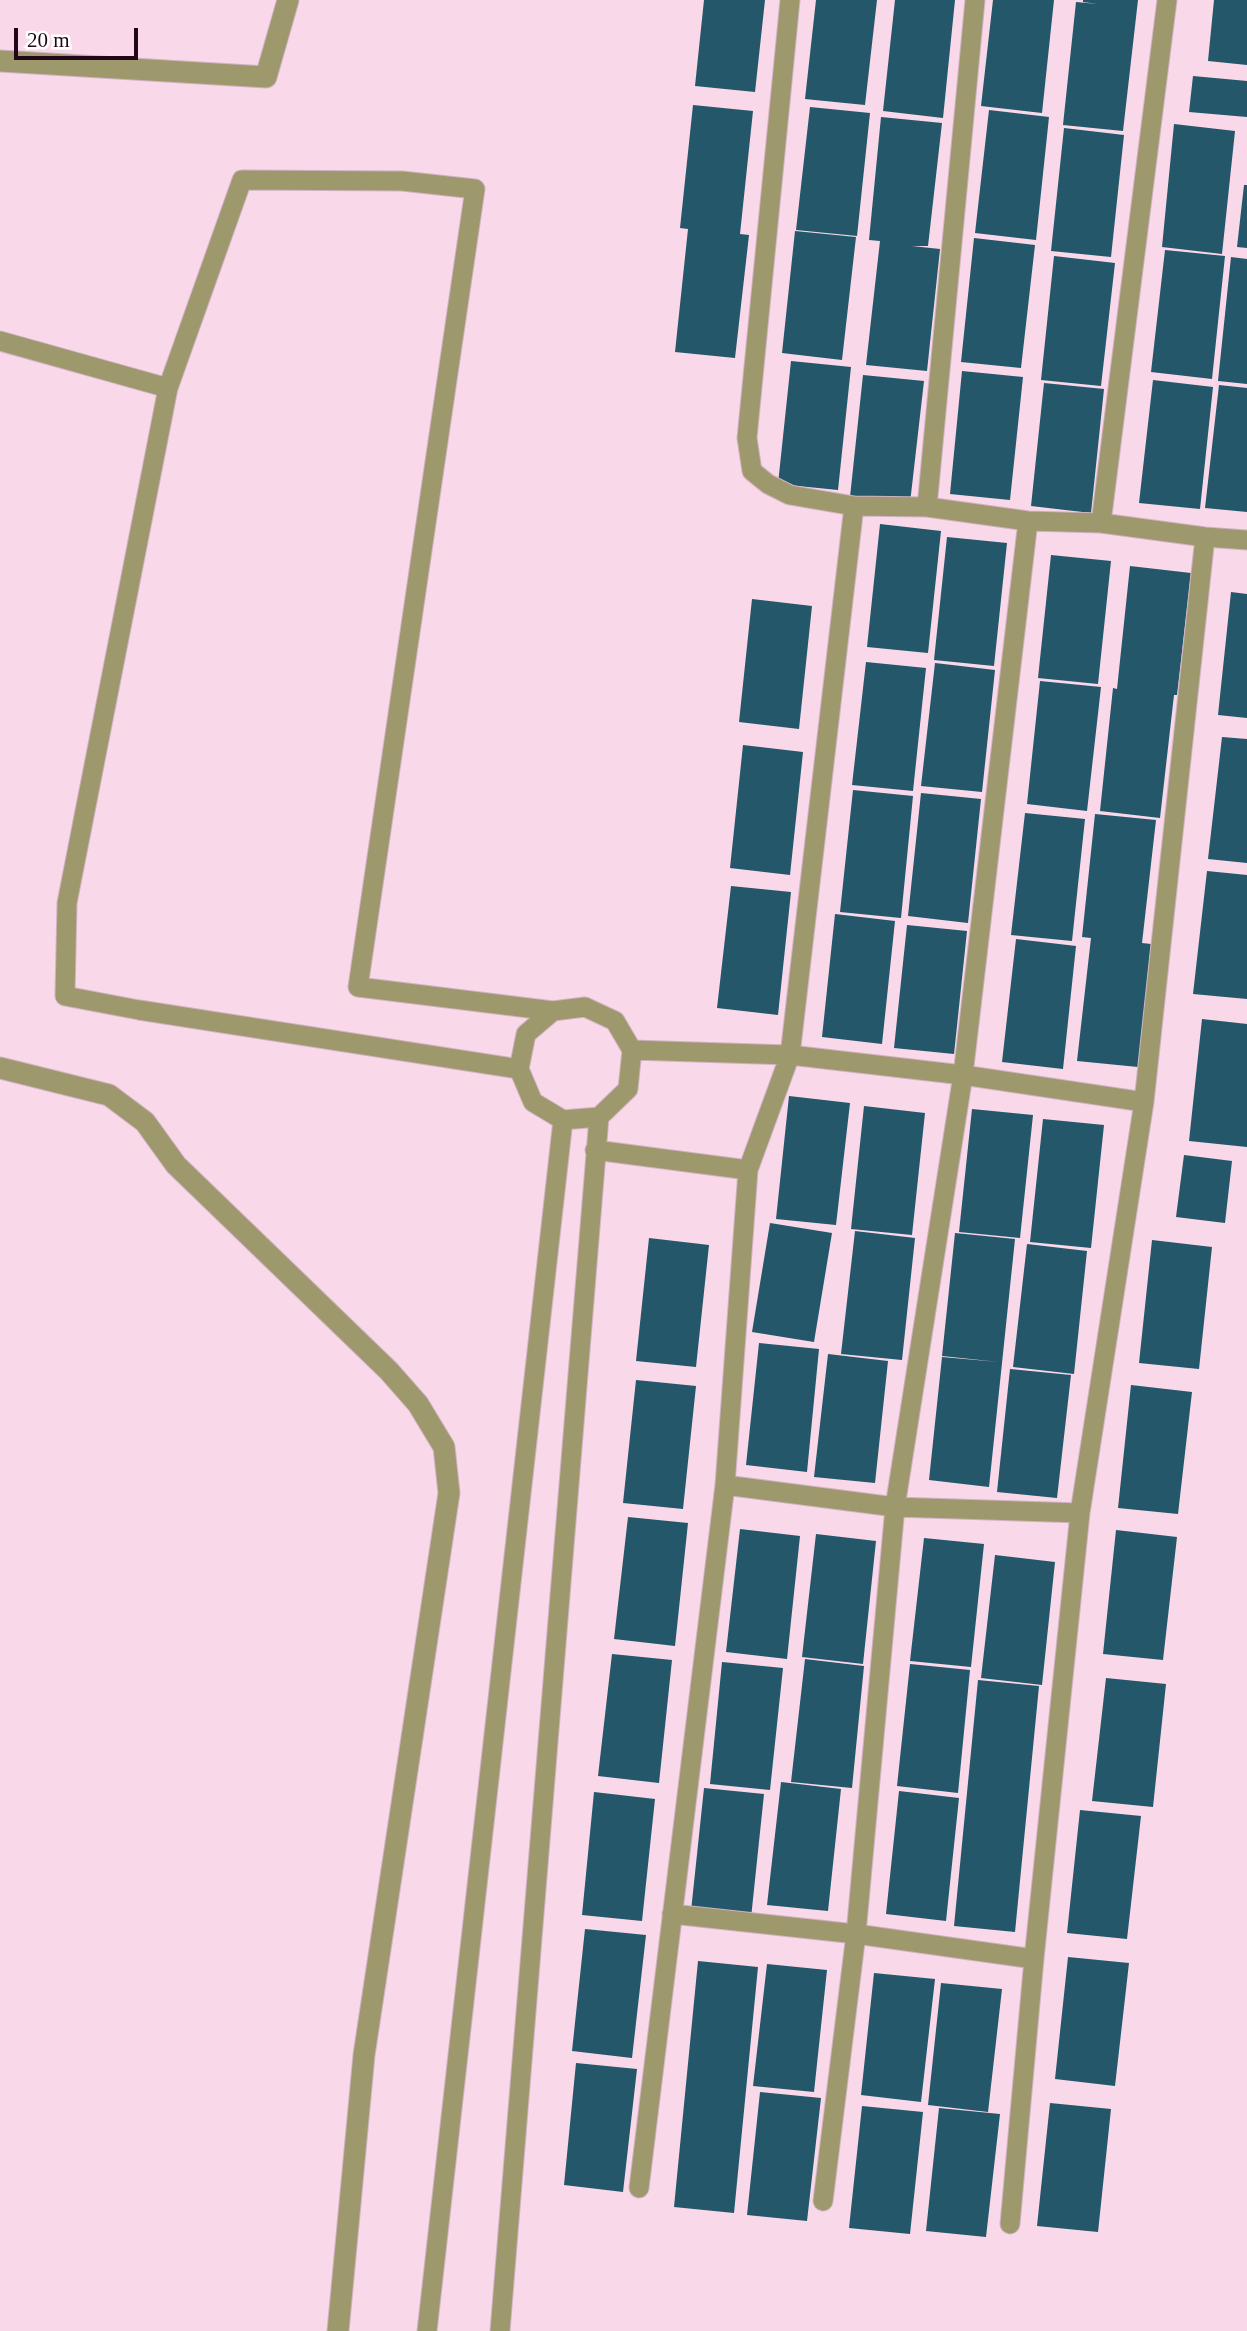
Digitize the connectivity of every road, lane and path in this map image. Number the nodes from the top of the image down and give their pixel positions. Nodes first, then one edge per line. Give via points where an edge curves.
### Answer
1 (288, 0) edge
2 (790, 0) edge
3 (975, 0) edge
4 (1167, 0) edge
5 (0, 61) edge
6 (0, 341) edge
7 (168, 388) junction
8 (854, 506) junction
9 (927, 507) junction
10 (1028, 521) junction
11 (1101, 523) junction
12 (1205, 537) junction
13 (1247, 540) edge
14 (553, 1011) junction
15 (632, 1050) junction
16 (790, 1055) junction
17 (0, 1068) edge
18 (519, 1069) junction
19 (963, 1075) junction
20 (1144, 1102) junction
21 (598, 1117) junction
22 (563, 1120) junction
23 (596, 1150) junction
24 (748, 1170) junction
25 (725, 1485) junction
26 (894, 1507) junction
27 (1080, 1513) junction
28 (672, 1914) junction
29 (856, 1934) junction
30 (1034, 1959) junction
31 (639, 2188) dead end
32 (823, 2202) dead end
33 (1010, 2224) dead end
34 (338, 2331) edge
35 (427, 2331) edge
36 (500, 2331) edge

1 - 5 street via 266,77
2 - 8 lane via 747,438 752,471 768,484 790,495
3 - 9 lane
4 - 11 lane
6 - 7 lane
7 - 14 lane via 242,180 402,181 475,189 358,987
7 - 18 lane via 67,903 65,996
8 - 9 lane
8 - 16 lane
9 - 10 lane
10 - 11 lane
10 - 19 lane
11 - 12 lane
12 - 13 lane
12 - 20 lane
14 - 15 lane via 585,1007 615,1021
14 - 18 lane via 526,1034
15 - 16 lane
15 - 21 lane via 628,1089
16 - 19 lane
16 - 24 lane
17 - 34 street via 108,1095 145,1122 176,1166 389,1371 418,1404 444,1447 449,1493 364,2055
18 - 22 lane via 533,1102
19 - 20 lane
19 - 26 lane
20 - 27 lane
21 - 22 lane
21 - 23 lane
22 - 35 lane
23 - 24 lane
23 - 36 lane
24 - 25 lane
25 - 26 lane
25 - 28 lane
26 - 27 lane
26 - 29 lane
27 - 30 lane
28 - 29 lane
28 - 31 lane
29 - 30 lane
29 - 32 lane
30 - 33 lane

